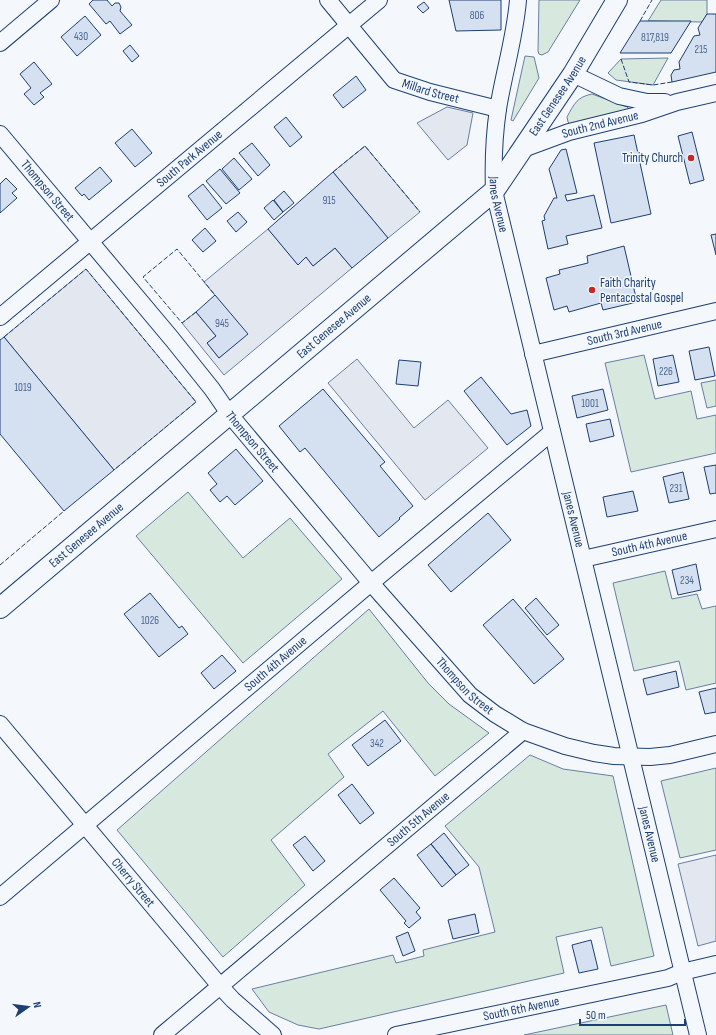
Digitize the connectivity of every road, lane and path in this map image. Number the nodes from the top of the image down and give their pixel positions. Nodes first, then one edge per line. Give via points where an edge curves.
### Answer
1 (51, 0) edge
2 (328, 0) edge
3 (378, 0) edge
4 (518, 0) edge
5 (617, 0) edge
6 (349, 26) junction
7 (0, 43) edge
8 (573, 74) junction
9 (716, 93) edge
10 (677, 102) junction
11 (498, 109) junction
12 (0, 134) edge
13 (523, 148) junction
14 (494, 191) junction
15 (90, 241) junction
16 (716, 311) edge
17 (0, 317) edge
18 (533, 354) junction
19 (230, 415) junction
20 (552, 432) junction
21 (716, 529) edge
22 (584, 559) junction
23 (371, 583) junction
24 (0, 608) edge
25 (0, 724) edge
26 (523, 731) junction
27 (716, 744) edge
28 (630, 757) junction
29 (85, 825) junction
30 (0, 897) edge
31 (716, 964) edge
32 (682, 972) junction
33 (220, 986) junction
34 (162, 1035) edge
35 (273, 1035) edge
36 (396, 1035) edge
37 (698, 1035) edge

1 - 7 street
2 - 6 street, Millard Street
3 - 6 street, South Park Avenue
4 - 11 street, Janes Avenue
5 - 8 main road, East Genesee Avenue
6 - 11 street, Millard Street via 394,80
6 - 15 street, South Park Avenue
8 - 10 street, South 2nd Avenue via 618,96 647,102
8 - 13 main road, East Genesee Avenue
9 - 10 street, South 2nd Avenue
10 - 13 street, South 2nd Avenue via 642,114 569,132
11 - 14 street, Janes Avenue
12 - 15 street, Thompson Street
13 - 14 main road, East Genesee Avenue
14 - 18 street, Janes Avenue
14 - 19 main road, East Genesee Avenue
15 - 17 street, South Park Avenue
15 - 19 street, Thompson Street via 177,344
16 - 18 street, South 3rd Avenue
18 - 20 street, Janes Avenue
19 - 23 street, Thompson Street
19 - 24 main road, East Genesee Avenue
20 - 22 street, Janes Avenue
20 - 23 street, South 4th Avenue
21 - 22 street, South 4th Avenue
22 - 28 street, Janes Avenue
23 - 26 street, Thompson Street via 470,695
23 - 29 street, South 4th Avenue
25 - 29 street, Cherry Street
26 - 28 street via 565,746 594,753
26 - 33 street, South 5th Avenue
27 - 28 street via 670,755
28 - 32 street, Janes Avenue
29 - 30 street, South 4th Avenue
29 - 33 street, Cherry Street
31 - 32 street, South 6th Avenue
32 - 36 street, South 6th Avenue via 668,978
32 - 37 street, Janes Avenue
33 - 34 street, South 5th Avenue
33 - 35 street, Cherry Street

